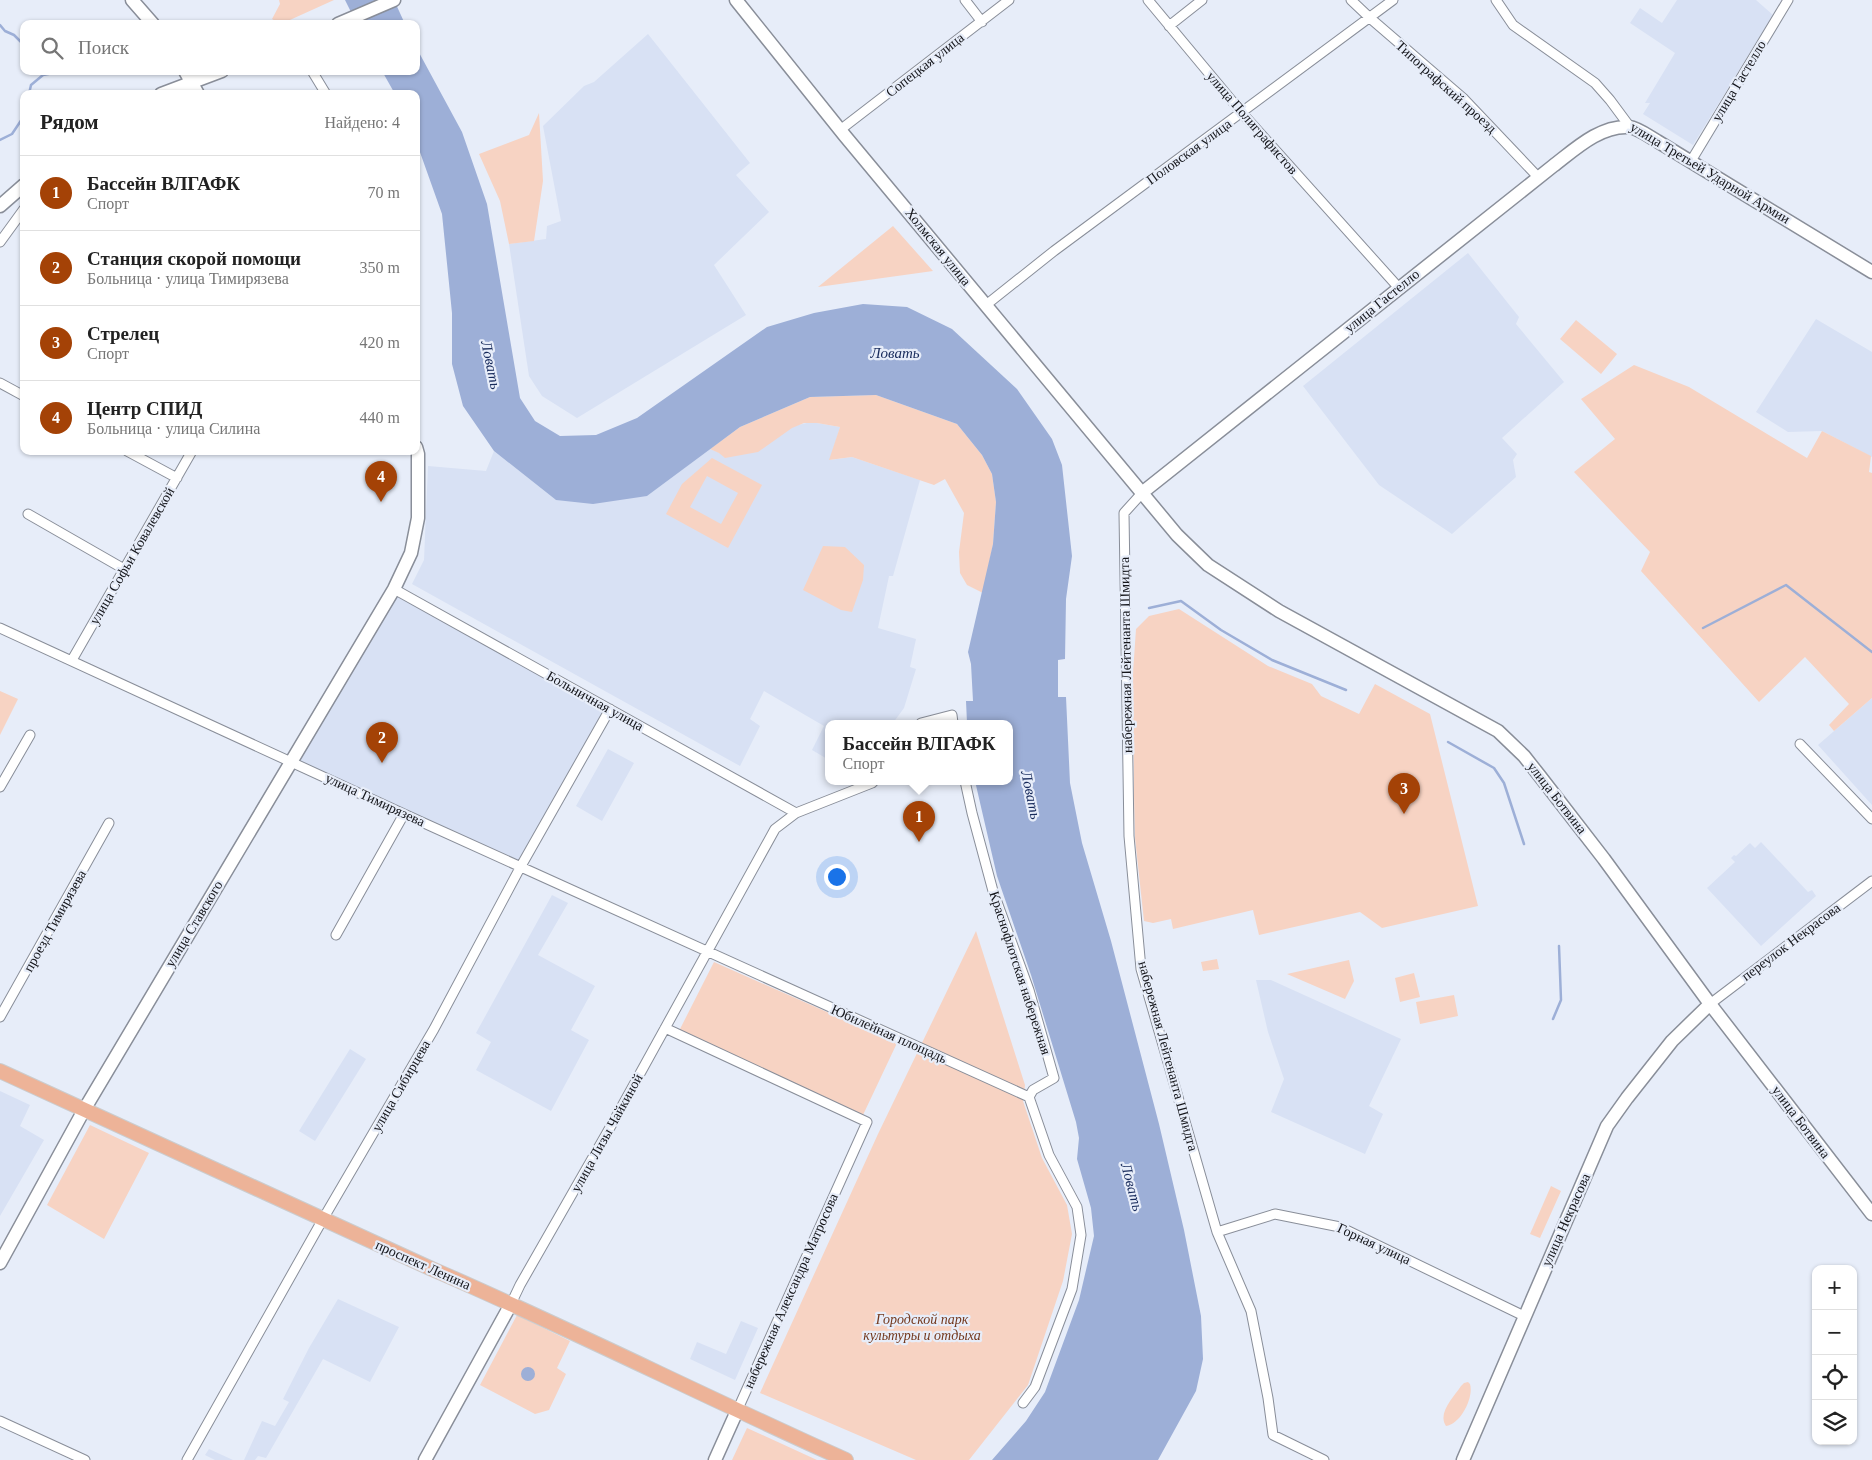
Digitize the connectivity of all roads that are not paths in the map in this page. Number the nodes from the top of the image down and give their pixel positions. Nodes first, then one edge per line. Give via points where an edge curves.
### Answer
1 (132, 0) edge
2 (394, 0) edge
3 (736, 0) edge
4 (965, 0) edge
5 (1009, 0) edge
6 (1148, 0) edge
7 (1202, 0) edge
8 (1351, 0) edge
9 (1393, 0) edge
10 (1496, 0) edge
11 (1788, 0) edge
12 (1370, 18) junction
13 (150, 20) edge
14 (347, 20) edge
15 (982, 22) junction
16 (1170, 26) junction
17 (314, 75) edge
18 (188, 77) edge
19 (167, 90) edge
20 (196, 90) edge
21 (324, 90) edge
22 (1242, 113) junction
23 (1630, 127) junction
24 (840, 130) junction
25 (1691, 161) junction
26 (1538, 178) junction
27 (20, 188) edge
28 (0, 206) edge
29 (20, 213) edge
30 (0, 242) edge
31 (1872, 272) edge
32 (1399, 288) junction
33 (986, 305) junction
34 (0, 383) edge
35 (20, 394) edge
36 (134, 455) edge
37 (190, 455) edge
38 (416, 455) edge
39 (177, 478) junction
40 (1143, 492) junction
41 (28, 514) dead end
42 (124, 569) junction
43 (394, 589) junction
44 (0, 628) edge
45 (72, 660) junction
46 (610, 709) junction
47 (30, 735) dead end
48 (1800, 744) dead end
49 (291, 761) junction
50 (867, 785) edge
51 (966, 785) edge
52 (0, 787) edge
53 (796, 813) junction
54 (404, 814) junction
55 (1872, 819) edge
56 (109, 823) dead end
57 (521, 866) junction
58 (1872, 881) edge
59 (336, 935) dead end
60 (707, 951) junction
61 (749, 971) joint
62 (1710, 1004) junction
63 (0, 1018) edge
64 (665, 1028) junction
65 (0, 1071) edge
66 (1029, 1096) junction
67 (84, 1110) junction
68 (1872, 1214) edge
69 (323, 1219) junction
70 (1217, 1232) junction
71 (0, 1263) edge
72 (511, 1304) junction
73 (1524, 1316) junction
74 (1023, 1403) dead end
75 (737, 1411) junction
76 (0, 1421) edge
77 (85, 1460) edge
78 (187, 1460) edge
79 (425, 1460) edge
80 (715, 1460) edge
81 (846, 1460) edge
82 (1324, 1460) edge
83 (1463, 1460) edge

1 - 13 main road
2 - 14 main road
3 - 24 main road, Холмская улица
4 - 15 street
5 - 15 street, Сопецкая улица
6 - 16 street, улица Полиграфистов
7 - 16 street
8 - 12 street, Типографский проезд
9 - 12 street, Половская улица
10 - 23 street, улица Третьей Ударной Армии via 1513,25 1595,83
11 - 25 street, улица Гастелло
12 - 22 street, Половская улица
12 - 26 street, Типографский проезд via 1464,99
15 - 24 street, Сопецкая улица
16 - 22 street, улица Полиграфистов
17 - 21 street
18 - 19 main road
18 - 20 main road
22 - 32 street, улица Полиграфистов
22 - 33 street, Половская улица
23 - 25 main road, улица Третьей Ударной Армии
23 - 26 main road, улица Гастелло via 1592,137
24 - 33 main road, Холмская улица
25 - 31 main road, улица Третьей Ударной Армии
26 - 32 main road, улица Гастелло
27 - 28 main road
29 - 30 street
32 - 40 main road, улица Гастелло
33 - 40 main road, Холмская улица
34 - 35 street
36 - 39 street
37 - 39 street, улица Софьи Ковалевской
38 - 43 main road, улица Ставского via 418,518 411,552
39 - 42 street, улица Софьи Ковалевской
40 - 62 main road, улица Ботвина via 1177,534 1208,565 1279,611 1498,731 1540,775
40 - 70 street, набережная Лейтенанта Шмидта via 1124,513 1129,836 1140,960
41 - 42 street
42 - 45 street, улица Софьи Ковалевской
43 - 46 street, Больничная улица
43 - 49 main road, улица Ставского
44 - 45 street, улица Тимирязева
45 - 49 street, улица Тимирязева
46 - 53 street, Больничная улица
46 - 57 street, улица Сибирцева
47 - 52 street
48 - 55 street
49 - 54 street, улица Тимирязева
49 - 67 main road, улица Ставского
50 - 53 street, улица Лизы Чайкиной
51 - 66 street, Краснофлотская набережная via 993,891 1028,990 1054,1078 1033,1090
53 - 60 street, улица Лизы Чайкиной via 775,829
54 - 57 street, улица Тимирязева
54 - 59 street
56 - 63 street, проезд Тимирязева
57 - 60 street, улица Тимирязева
57 - 69 street, улица Сибирцева via 434,1028
58 - 62 street, переулок Некрасова
60 - 61 street, улица Тимирязева
60 - 64 street, улица Лизы Чайкиной
61 - 66 street, Юбилейная площадь
62 - 68 main road, улица Ботвина
62 - 73 main road, улица Некрасова via 1672,1042 1607,1126
64 - 72 street, улица Лизы Чайкиной
64 - 75 street, набережная Александра Матросова via 867,1122
65 - 67 main road, проспект Ленина
66 - 74 street via 1049,1154 1077,1207 1081,1235 1072,1289 1035,1387
67 - 69 main road, проспект Ленина
67 - 71 main road, улица Ставского
69 - 72 main road, проспект Ленина
69 - 78 street, улица Сибирцева
70 - 73 street, Горная улица via 1275,1214 1340,1226
70 - 82 street, набережная Лейтенанта Шмидта via 1251,1311 1273,1435
72 - 75 main road, проспект Ленина
72 - 79 main road, улица Лизы Чайкиной
73 - 83 main road, улица Некрасова
75 - 80 main road, набережная Александра Матросова
75 - 81 main road, проспект Ленина
76 - 77 street

